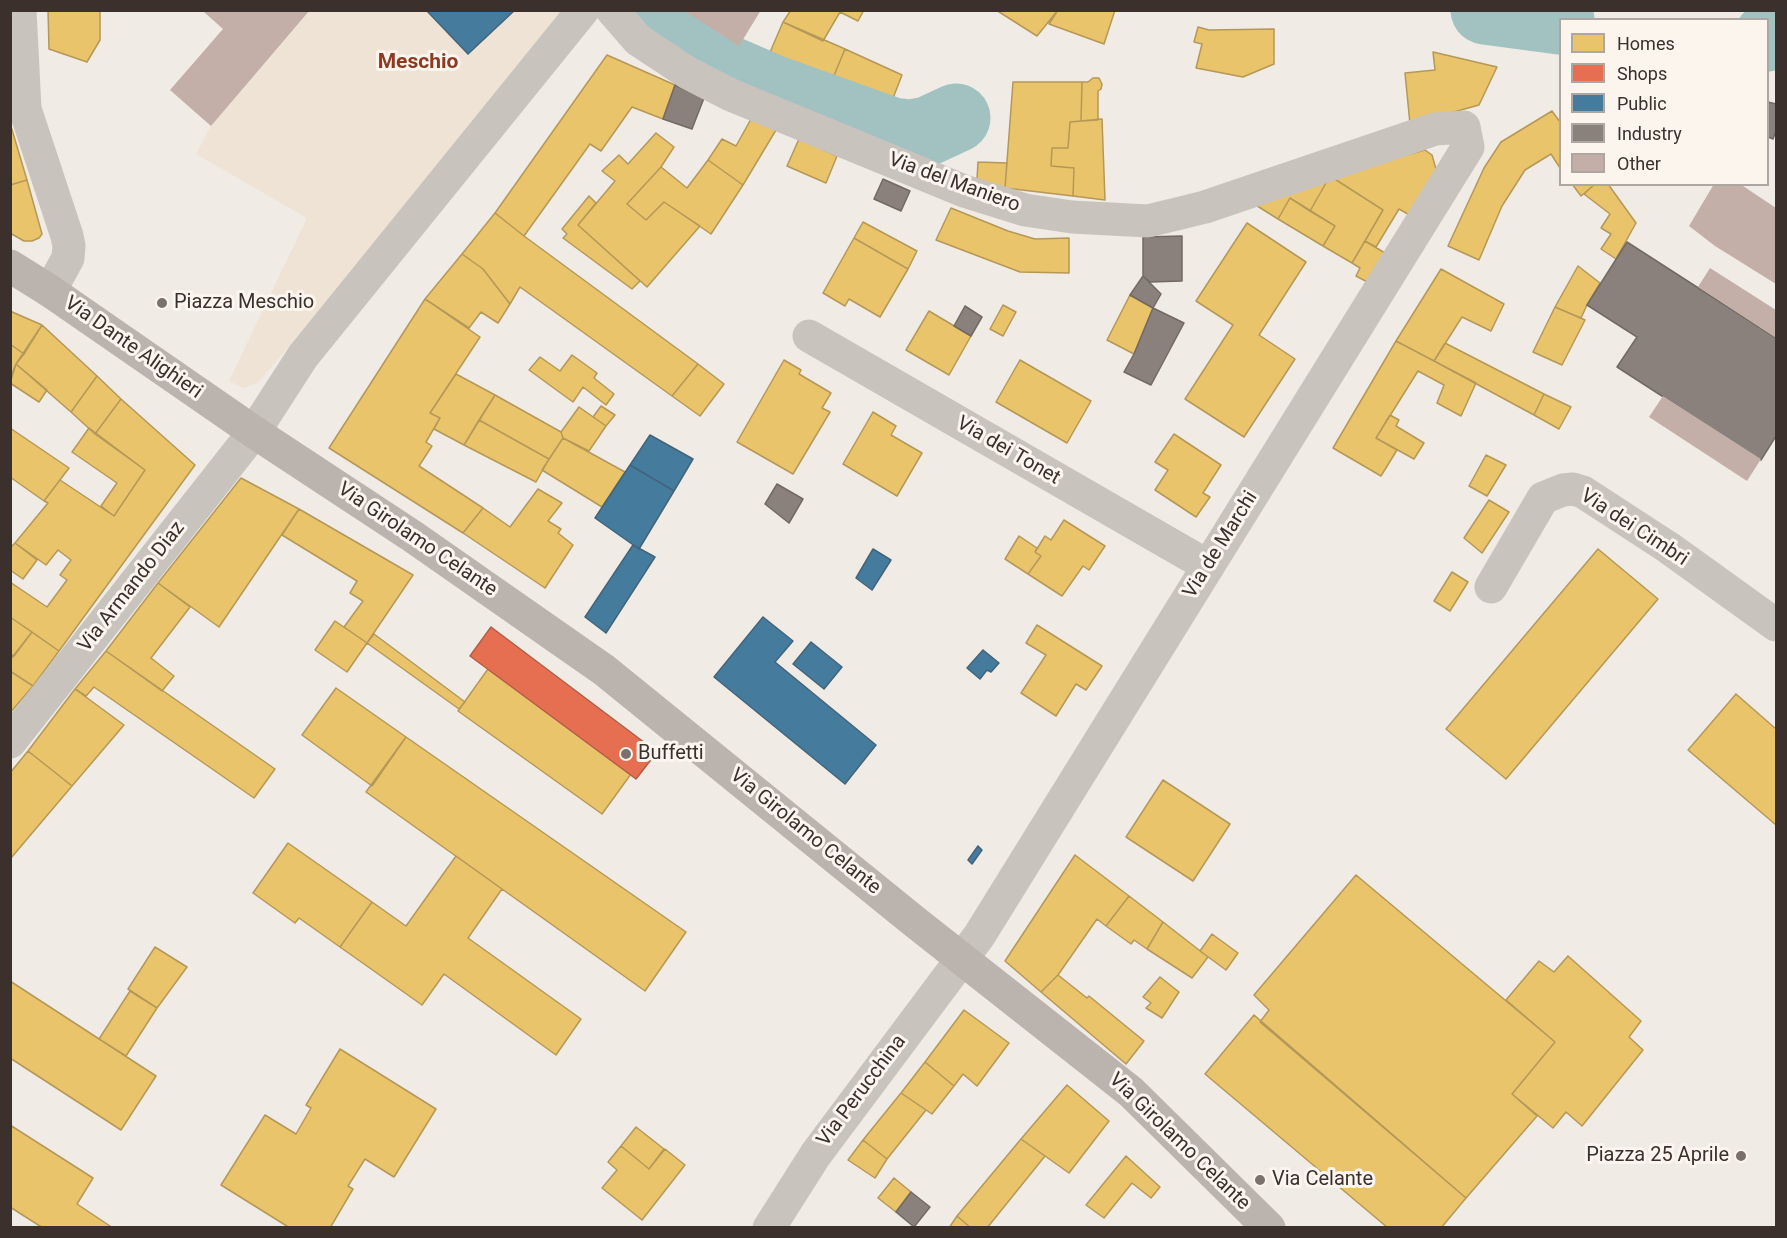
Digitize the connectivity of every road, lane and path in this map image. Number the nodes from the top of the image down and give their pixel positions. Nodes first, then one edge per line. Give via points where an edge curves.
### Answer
1 (20, 10) edge
2 (583, 10) edge
3 (612, 10) edge
4 (1464, 127) joint
5 (10, 266) edge
6 (51, 291) junction
7 (809, 336) dead end
8 (254, 432) junction
9 (1208, 566) junction
10 (1491, 587) dead end
11 (1776, 625) edge
12 (10, 742) edge
13 (961, 958) junction
14 (769, 1227) edge
15 (1269, 1227) edge

1 - 6 street via 25,109 68,236 68,258
2 - 8 street via 303,356
3 - 4 street, Via del Maniero via 638,40 731,95 964,191 1025,210 1072,217 1148,221 1205,207 1435,129
4 - 9 street, Via de Marchi via 1468,147
5 - 6 main road, Via Dante Alighieri
6 - 8 main road, Via Dante Alighieri
7 - 9 street, Via dei Tonet
8 - 12 street, Via Armando Diaz
8 - 13 main road, Via Girolamo Celante via 604,670
9 - 13 street, Via de Marchi via 979,936
10 - 11 street, Via dei Cimbri via 1544,498 1573,489 1669,548
13 - 14 street, Via Perucchina via 816,1154
13 - 15 main road, Via Girolamo Celante via 1131,1092

